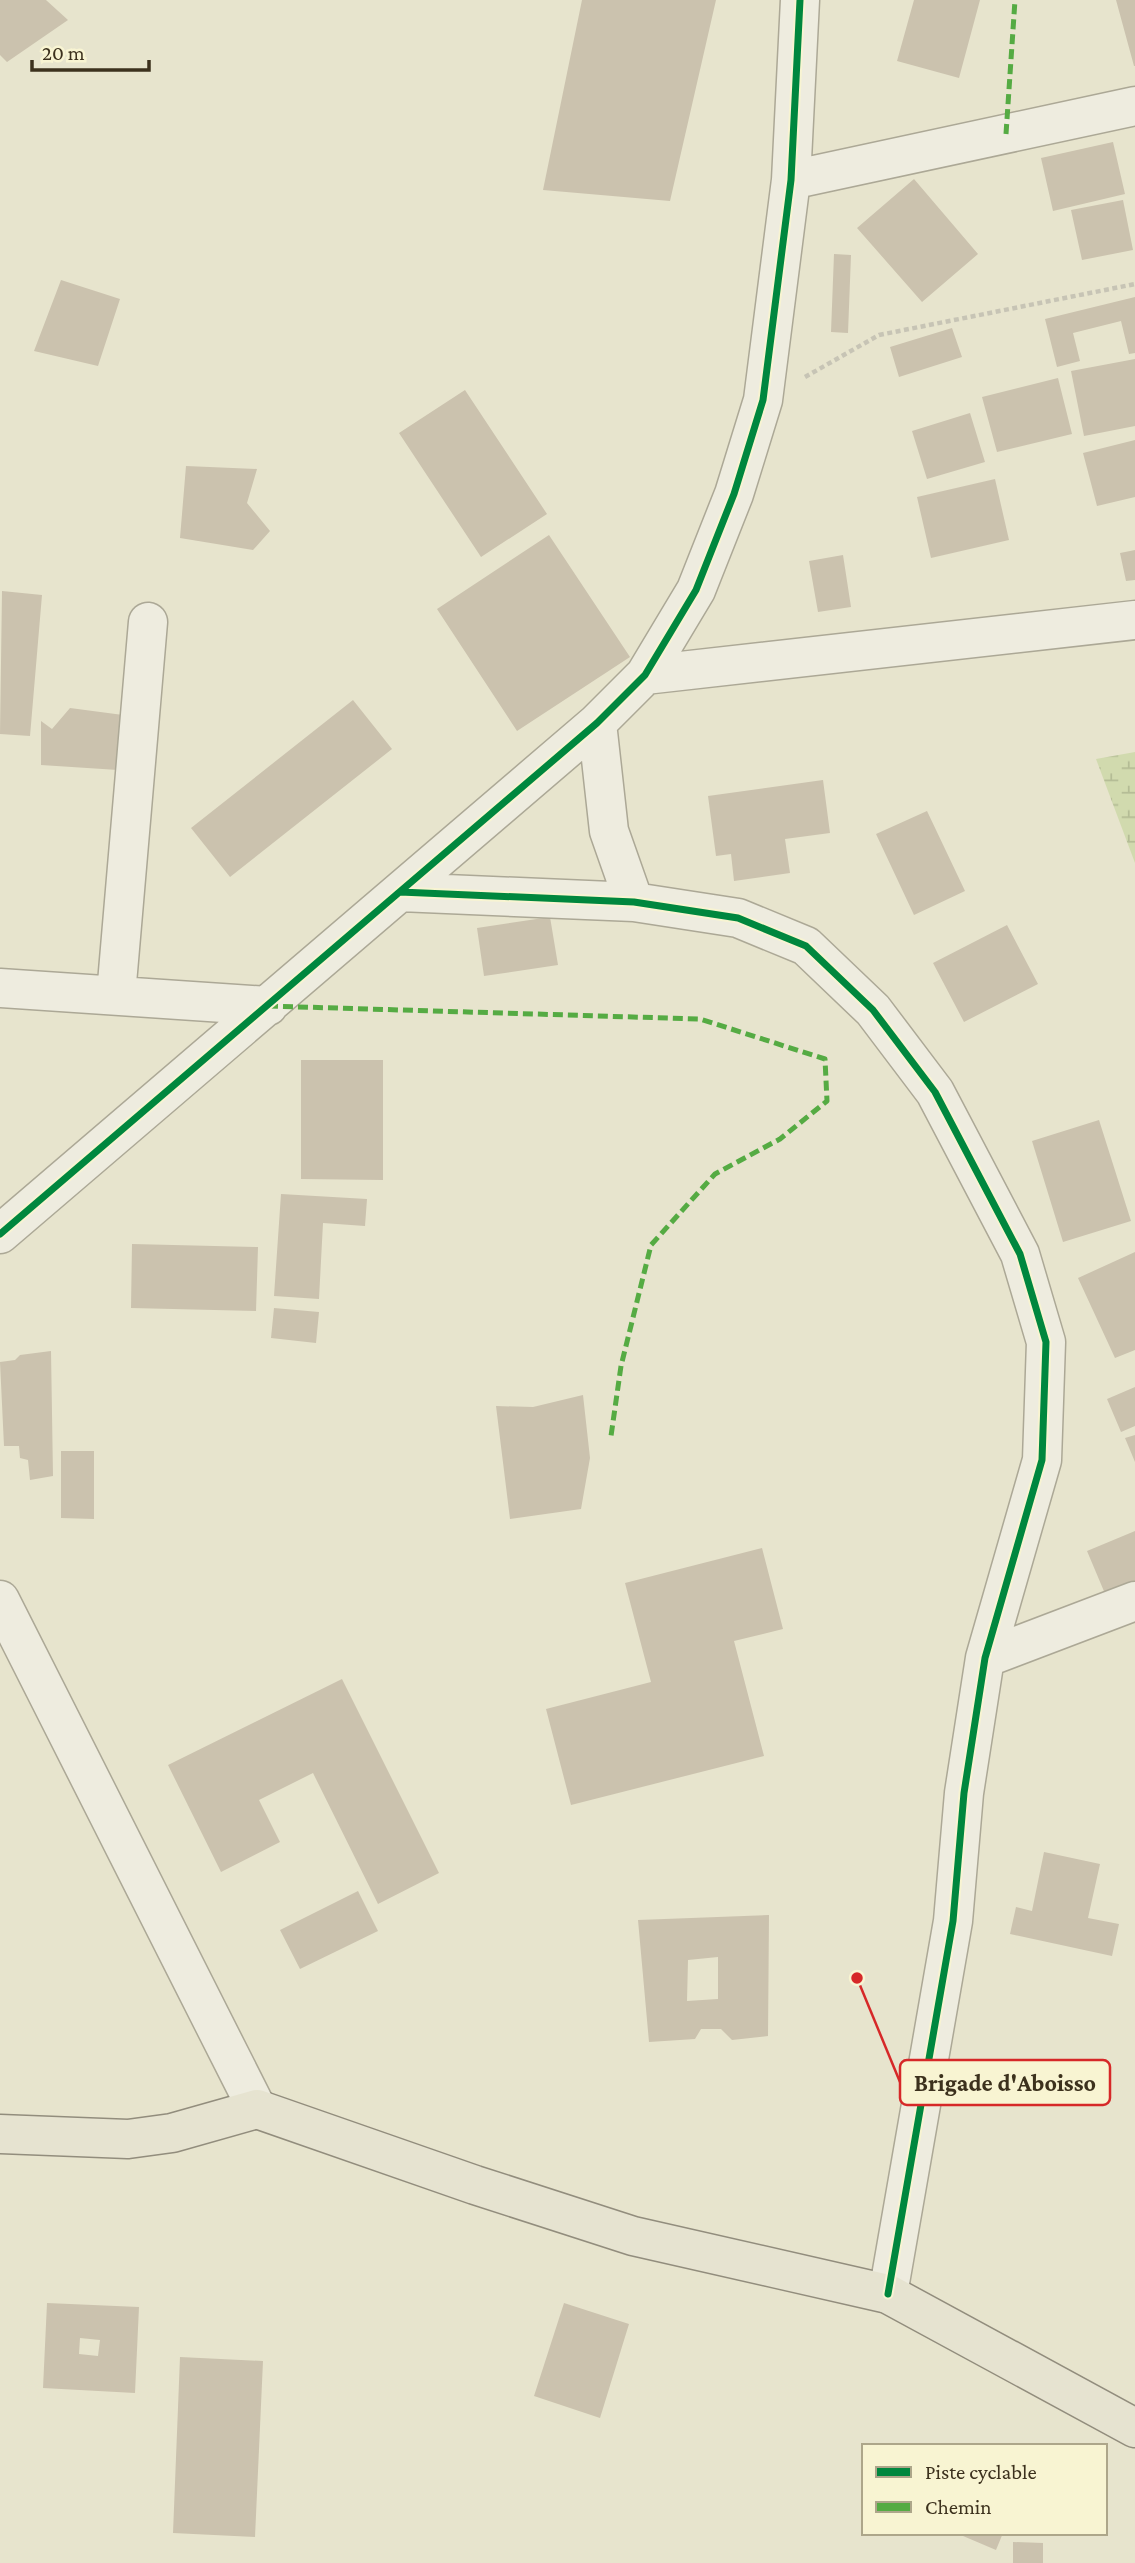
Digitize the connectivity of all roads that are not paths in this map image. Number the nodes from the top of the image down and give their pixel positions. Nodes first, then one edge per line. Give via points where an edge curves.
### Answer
1 (800, 0) edge
2 (1135, 106) edge
3 (791, 180) junction
4 (1135, 620) edge
5 (148, 622) dead end
6 (645, 675) junction
7 (597, 723) junction
8 (400, 892) junction
9 (634, 902) junction
10 (0, 988) edge
11 (116, 995) junction
12 (268, 1006) junction
13 (0, 1234) edge
14 (0, 1600) edge
15 (1135, 1601) edge
16 (985, 1658) junction
17 (257, 2109) junction
18 (0, 2134) edge
19 (888, 2294) junction
20 (1135, 2428) edge

1 - 3 street
2 - 3 street
3 - 6 street via 764,400 696,590
4 - 6 street
5 - 11 street
6 - 7 street
7 - 8 street
7 - 9 street via 610,831
8 - 9 street
8 - 12 street
9 - 16 street via 738,918 806,946 873,1010 935,1092 1020,1255 1046,1342 1042,1460
10 - 11 street
11 - 12 street
12 - 13 street
14 - 17 street
15 - 16 street
16 - 19 street via 964,1793 953,1921
17 - 18 main road via 172,2133 128,2139
17 - 19 main road via 633,2236
19 - 20 main road

